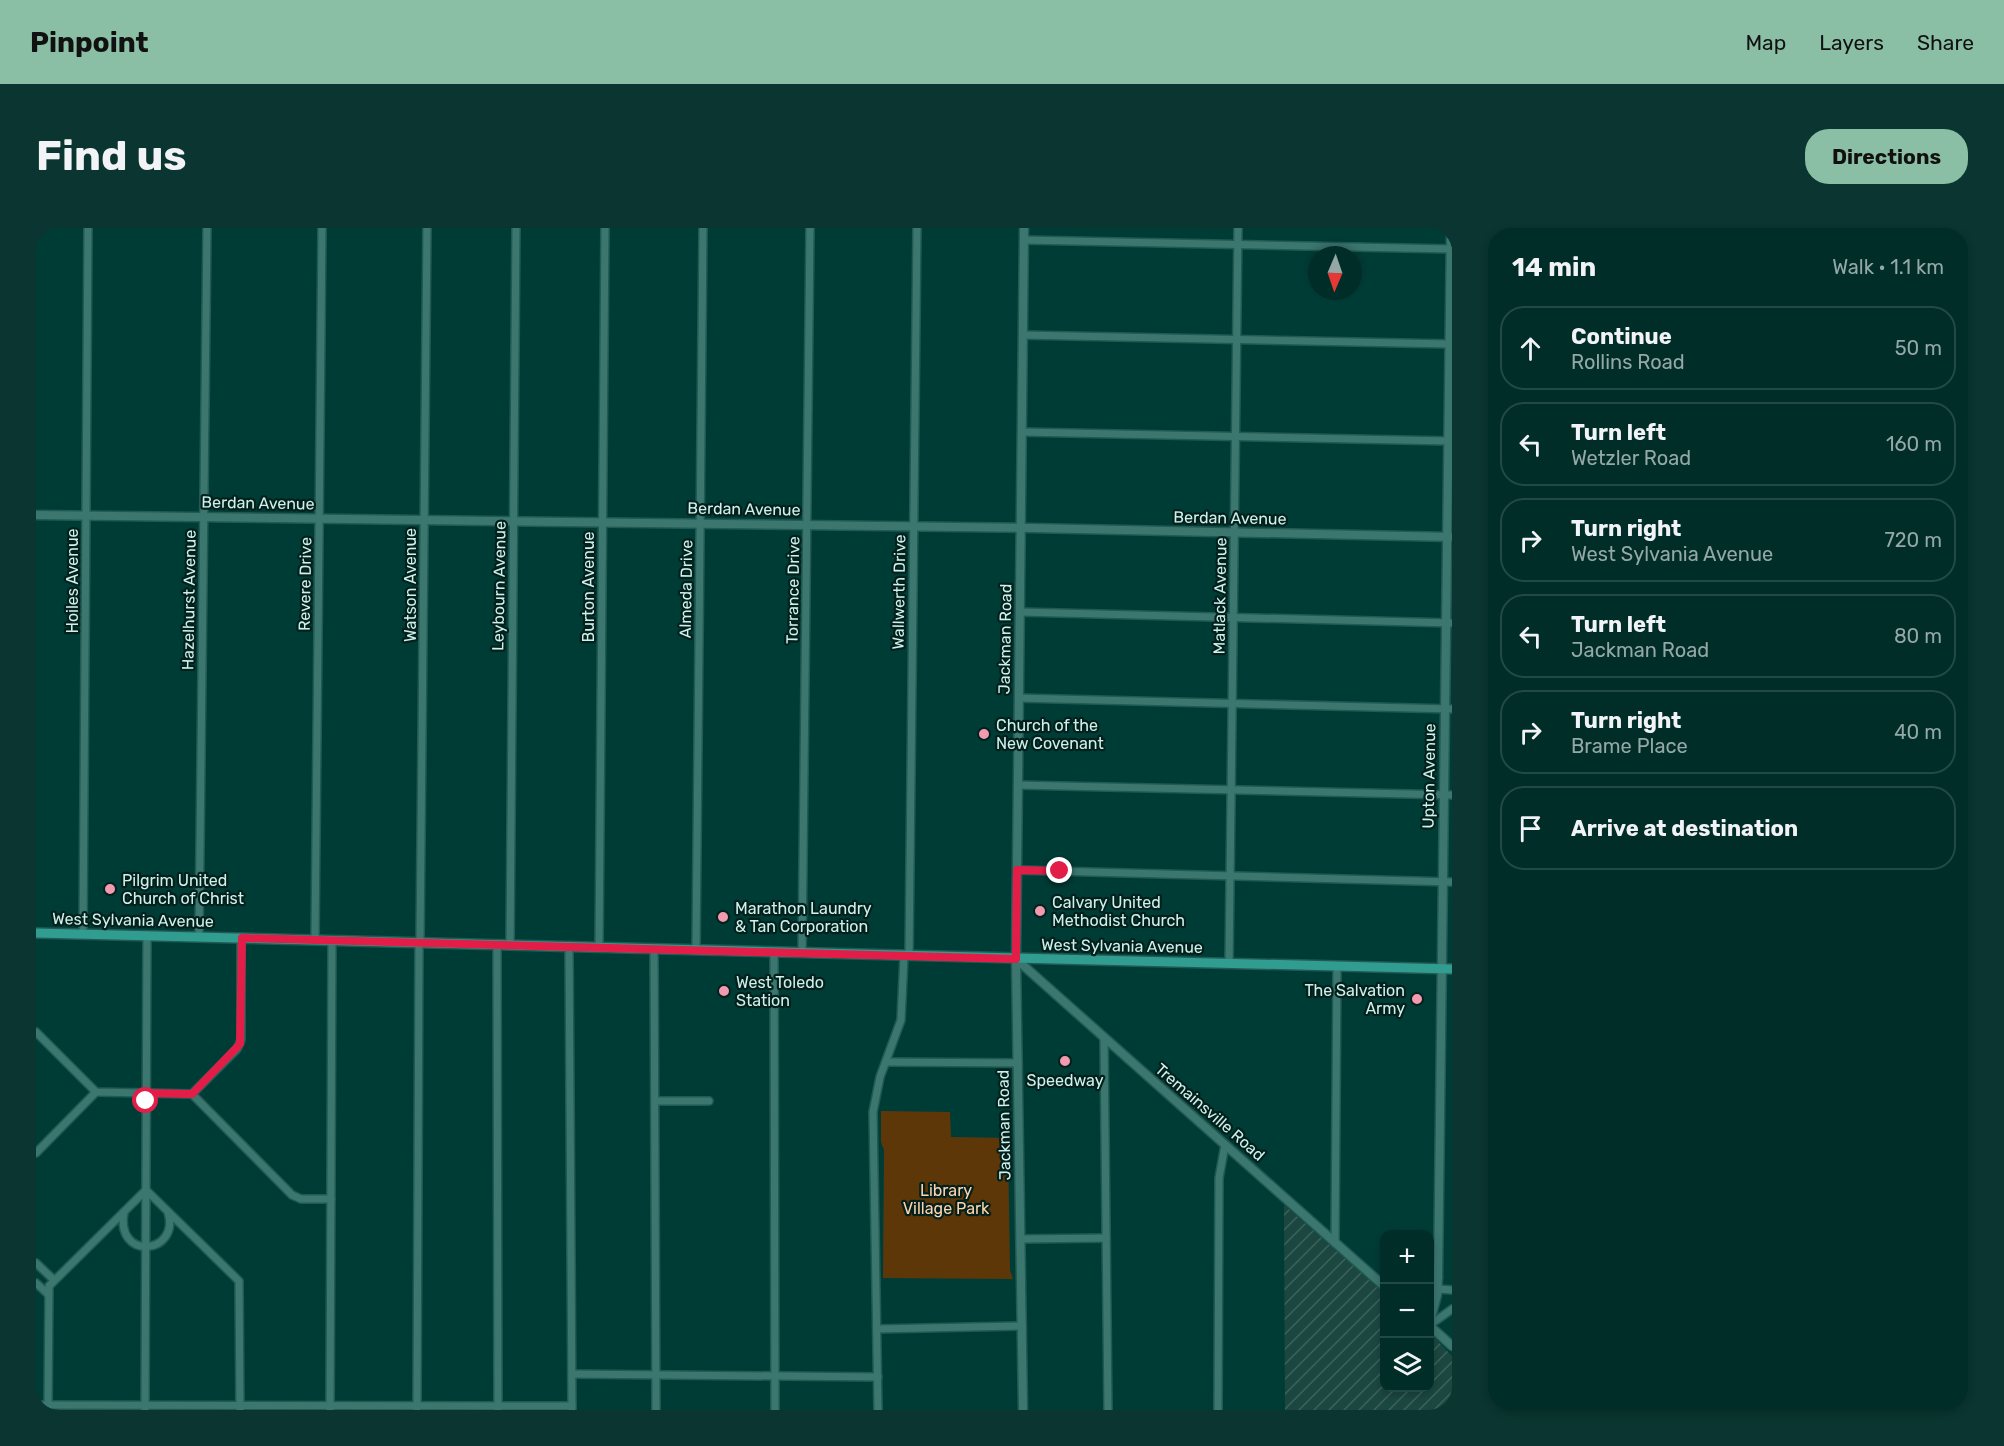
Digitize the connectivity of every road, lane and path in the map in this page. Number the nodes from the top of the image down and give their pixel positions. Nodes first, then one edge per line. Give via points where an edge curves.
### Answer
1 (88, 228) edge
2 (207, 228) edge
3 (322, 228) edge
4 (427, 228) edge
5 (516, 228) edge
6 (605, 228) edge
7 (703, 228) edge
8 (810, 228) edge
9 (917, 228) edge
10 (1024, 228) edge
11 (1238, 228) edge
12 (1451, 228) edge
13 (1024, 240) junction
14 (1238, 244) junction
15 (1451, 249) edge
16 (1452, 276) edge
17 (1023, 335) junction
18 (1236, 340) junction
19 (1449, 345) junction
20 (1451, 364) edge
21 (1022, 432) junction
22 (1235, 436) junction
23 (1449, 441) junction
24 (1451, 451) edge
25 (36, 515) edge
26 (86, 515) junction
27 (204, 517) junction
28 (319, 519) junction
29 (424, 520) junction
30 (513, 521) junction
31 (602, 522) junction
32 (700, 524) junction
33 (807, 525) junction
34 (914, 527) junction
35 (1021, 528) junction
36 (1234, 533) junction
37 (1450, 537) edge
38 (1020, 612) junction
39 (1233, 618) junction
40 (1449, 623) edge
41 (1019, 698) junction
42 (1232, 704) junction
43 (1449, 709) edge
44 (1018, 785) junction
45 (1231, 790) junction
46 (1448, 795) edge
47 (1017, 870) junction
48 (1230, 876) junction
49 (1447, 882) edge
50 (36, 933) edge
51 (83, 933) junction
52 (147, 935) junction
53 (199, 936) junction
54 (242, 938) junction
55 (315, 940) junction
56 (332, 940) junction
57 (419, 943) junction
58 (497, 944) junction
59 (510, 945) junction
60 (569, 946) junction
61 (599, 947) junction
62 (654, 949) junction
63 (696, 950) junction
64 (774, 952) junction
65 (802, 953) junction
66 (907, 956) junction
67 (1016, 959) junction
68 (1229, 964) junction
69 (1337, 966) junction
70 (1447, 969) edge
71 (36, 1032) edge
72 (1104, 1039) junction
73 (886, 1062) junction
74 (1018, 1063) junction
75 (96, 1092) junction
76 (146, 1093) junction
77 (192, 1094) junction
78 (655, 1101) junction
79 (709, 1101) dead end
80 (1225, 1145) junction
81 (36, 1153) edge
82 (146, 1190) junction
83 (331, 1199) junction
84 (124, 1210) junction
85 (168, 1210) junction
86 (1106, 1238) junction
87 (1021, 1239) junction
88 (1335, 1243) junction
89 (146, 1247) junction
90 (36, 1263) edge
91 (54, 1280) junction
92 (36, 1282) edge
93 (1382, 1284) edge
94 (1434, 1287) edge
95 (1452, 1290) edge
96 (48, 1294) junction
97 (1452, 1309) edge
98 (1434, 1322) edge
99 (1022, 1326) junction
100 (877, 1329) junction
101 (1434, 1329) edge
102 (1452, 1346) edge
103 (572, 1374) junction
104 (656, 1374) junction
105 (775, 1376) junction
106 (878, 1377) junction
107 (36, 1405) edge
108 (145, 1407) edge
109 (240, 1407) edge
110 (48, 1408) edge
111 (330, 1408) edge
112 (417, 1408) edge
113 (498, 1408) edge
114 (572, 1408) edge
115 (656, 1410) edge
116 (775, 1410) edge
117 (878, 1410) edge
118 (1023, 1410) edge
119 (1108, 1410) edge
120 (1218, 1410) edge

1 - 26 street, Hoiles Avenue
2 - 27 street, Hazelhurst Avenue
3 - 28 street, Revere Drive
4 - 29 street, Watson Avenue
5 - 30 street, Leybourn Avenue
6 - 31 street, Burton Avenue
7 - 32 street, Almeda Drive
8 - 33 street, Torrance Drive
9 - 34 street, Wallwerth Drive
10 - 13 street, Jackman Road
11 - 14 street, Matlack Avenue
12 - 15 street, Upton Avenue
13 - 14 street
13 - 17 street, Jackman Road
14 - 15 street
14 - 18 street, Matlack Avenue
15 - 16 street, Upton Avenue
16 - 19 street, Upton Avenue
17 - 18 street
17 - 21 street, Jackman Road
18 - 19 street
18 - 22 street, Matlack Avenue
19 - 20 street, Upton Avenue
20 - 23 street, Upton Avenue
21 - 22 street
21 - 35 street, Jackman Road
22 - 23 street
22 - 36 street, Matlack Avenue
23 - 24 street, Upton Avenue
24 - 37 street, Upton Avenue
25 - 26 street, Berdan Avenue
26 - 27 street, Berdan Avenue
26 - 51 street, Hoiles Avenue
27 - 28 street, Berdan Avenue
27 - 53 street, Hazelhurst Avenue
28 - 29 street, Berdan Avenue
28 - 55 street, Revere Drive
29 - 30 street, Berdan Avenue
29 - 57 street, Watson Avenue
30 - 31 street, Berdan Avenue
30 - 59 street, Leybourn Avenue
31 - 32 street, Berdan Avenue
31 - 61 street, Burton Avenue
32 - 33 street, Berdan Avenue
32 - 63 street, Almeda Drive
33 - 34 street, Berdan Avenue
33 - 65 street, Torrance Drive
34 - 35 street, Berdan Avenue
34 - 66 street, Wallwerth Drive
35 - 36 street, Berdan Avenue
35 - 38 street, Jackman Road
36 - 37 street, Berdan Avenue
36 - 39 street, Matlack Avenue
37 - 40 street, Upton Avenue
38 - 39 street
38 - 41 street, Jackman Road
39 - 40 street
39 - 42 street, Matlack Avenue
40 - 43 street, Upton Avenue
41 - 42 street
41 - 44 street, Jackman Road
42 - 43 street
42 - 45 street, Matlack Avenue
43 - 46 street, Upton Avenue
44 - 45 street
44 - 47 street, Jackman Road
45 - 46 street
45 - 48 street, Matlack Avenue
46 - 49 street, Upton Avenue
47 - 48 street
47 - 67 street, Jackman Road
48 - 49 street
48 - 68 street, Matlack Avenue
49 - 70 street, Upton Avenue
50 - 51 main road, West Sylvania Avenue
51 - 52 main road, West Sylvania Avenue
52 - 53 main road, West Sylvania Avenue
52 - 76 street
53 - 54 main road, West Sylvania Avenue
54 - 55 main road, West Sylvania Avenue
54 - 77 street via 241,1040
55 - 56 main road, West Sylvania Avenue
56 - 57 main road, West Sylvania Avenue
56 - 83 street
57 - 58 main road, West Sylvania Avenue
57 - 112 street, Watson Avenue
58 - 59 main road, West Sylvania Avenue
58 - 113 street
59 - 60 main road, West Sylvania Avenue
60 - 61 main road, West Sylvania Avenue
60 - 103 street
61 - 62 main road, West Sylvania Avenue
62 - 63 main road, West Sylvania Avenue
62 - 78 street
63 - 64 main road, West Sylvania Avenue
64 - 65 main road, West Sylvania Avenue
64 - 105 street
65 - 66 main road, West Sylvania Avenue
66 - 67 main road, West Sylvania Avenue
66 - 73 street, Wallwerth Drive via 901,1020
67 - 68 main road, West Sylvania Avenue
67 - 72 street, Tremainsville Road
67 - 74 street, Jackman Road
68 - 69 main road, West Sylvania Avenue
69 - 70 main road, West Sylvania Avenue
69 - 88 street
70 - 94 street, Upton Avenue via 1438,1278
71 - 75 street
72 - 80 street, Tremainsville Road
72 - 86 street
73 - 74 street
73 - 100 street, Wallwerth Drive via 873,1112
74 - 87 street, Jackman Road
75 - 76 street
75 - 81 street
76 - 77 street
76 - 82 street
77 - 83 street via 292,1195 301,1199
78 - 79 street
78 - 104 street
80 - 88 street, Tremainsville Road
80 - 120 street via 1220,1178
82 - 84 street
82 - 85 street
82 - 89 street
83 - 111 street
84 - 89 street via 126,1235
84 - 91 street
85 - 89 street via 167,1233 156,1245
85 - 109 street via 239,1281
86 - 87 street
86 - 119 street
87 - 99 street, Jackman Road
88 - 93 street, Tremainsville Road
89 - 108 street
90 - 91 street
91 - 96 street
92 - 96 street
94 - 95 street
96 - 110 street
97 - 98 street
99 - 100 street
99 - 118 street, Jackman Road
100 - 106 street, Wallwerth Drive
101 - 102 street
103 - 104 street
103 - 114 street
104 - 105 street
104 - 115 street
105 - 106 street
105 - 116 street
106 - 117 street, Wallwerth Drive
107 - 110 street
108 - 109 street
108 - 110 street
109 - 111 street
111 - 112 street
112 - 113 street
113 - 114 street

